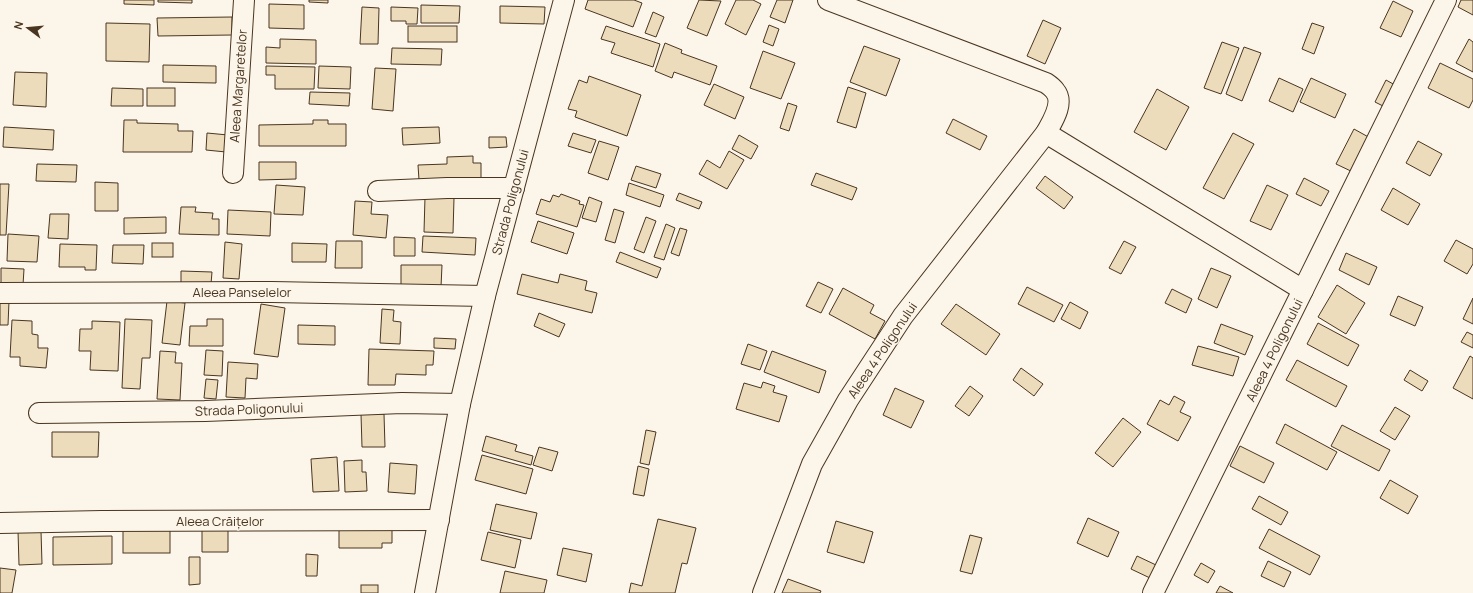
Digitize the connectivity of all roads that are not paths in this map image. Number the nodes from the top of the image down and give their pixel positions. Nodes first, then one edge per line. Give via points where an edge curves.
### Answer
1 (244, 0) edge
2 (564, 0) edge
3 (828, 0) edge
4 (1446, 0) edge
5 (1046, 132) junction
6 (233, 173) dead end
7 (514, 188) junction
8 (378, 191) dead end
9 (1303, 290) junction
10 (0, 293) edge
11 (485, 296) junction
12 (460, 404) junction
13 (39, 413) dead end
14 (439, 520) junction
15 (0, 523) edge
16 (425, 593) edge
17 (763, 593) edge
18 (1153, 593) edge

1 - 6 street, Aleea Margaretelor
2 - 7 street, Strada Poligonului
3 - 5 street, Aleea 4 Poligonului via 1046,82 1056,92 1059,101 1056,116
4 - 9 street
5 - 9 street, Aleea 4 Poligonului
5 - 17 street, Aleea 4 Poligonului via 903,316 848,400 812,464
7 - 8 street
7 - 11 street, Strada Poligonului
9 - 18 street, Aleea 4 Poligonului
10 - 11 street, Aleea Panselelor via 272,292
11 - 12 street, Strada Poligonului
12 - 13 street, Strada Poligonului via 402,403 204,411
12 - 14 street, Strada Poligonului
14 - 15 street, Aleea Crăițelor
14 - 16 street, Strada Poligonului

